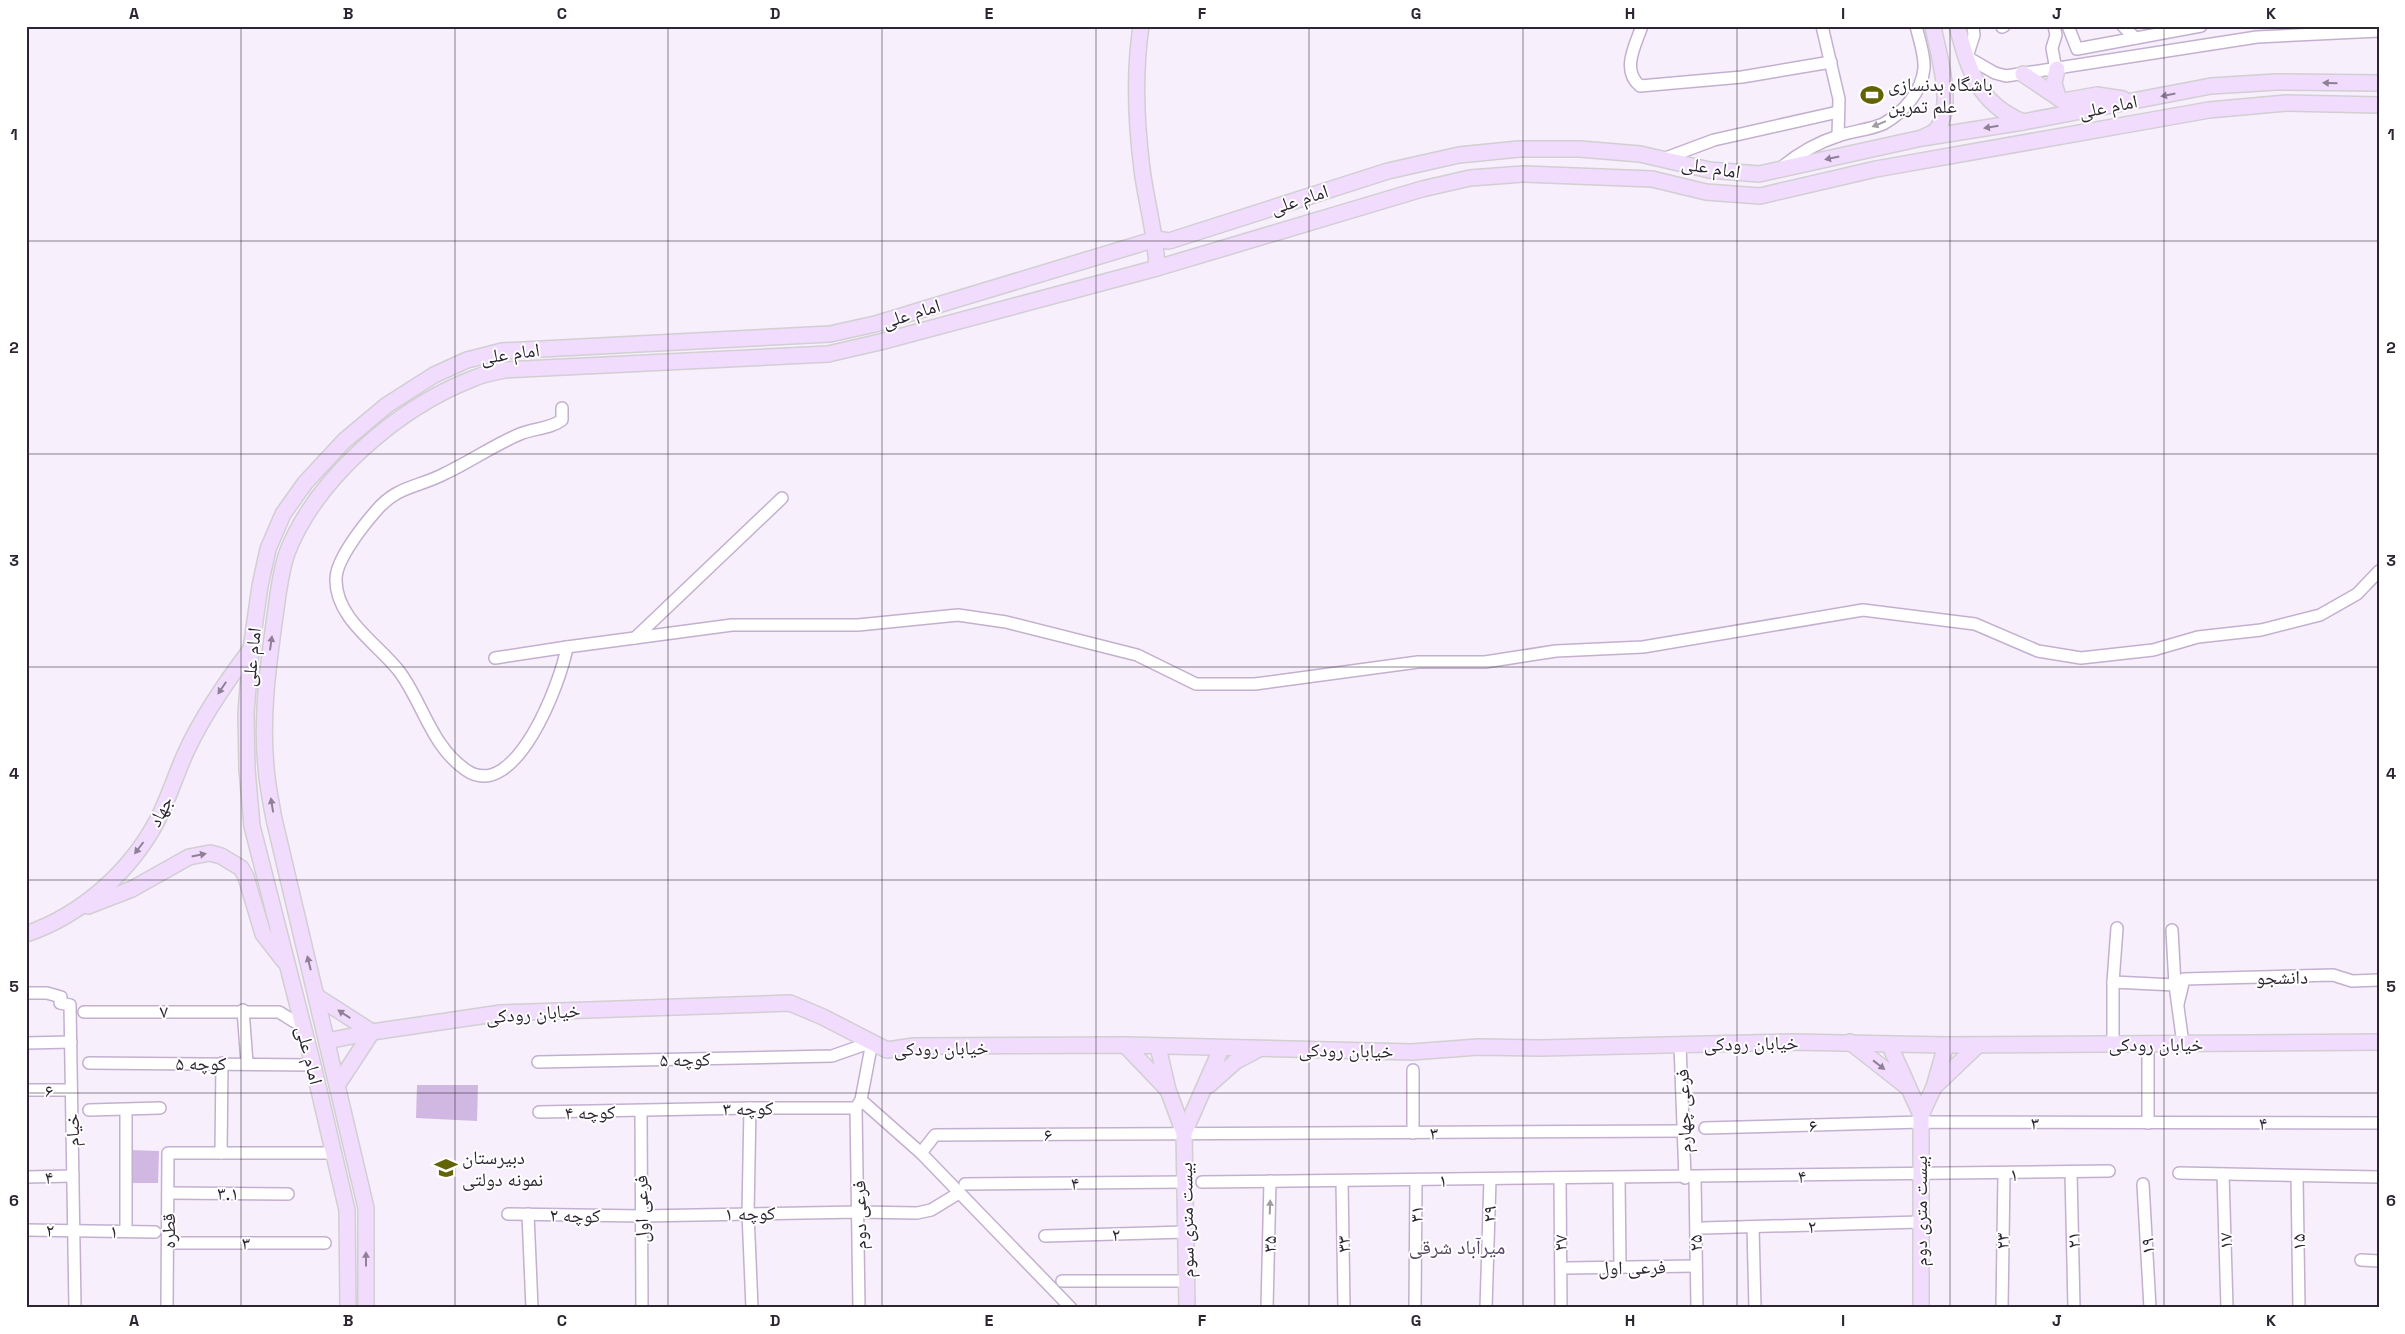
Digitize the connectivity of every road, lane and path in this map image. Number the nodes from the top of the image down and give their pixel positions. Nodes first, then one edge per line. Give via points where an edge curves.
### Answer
1 (1141, 26) edge
2 (1642, 26) edge
3 (1822, 26) edge
4 (1916, 26) edge
5 (1933, 26) edge
6 (1957, 26) edge
7 (1973, 26) edge
8 (2054, 26) edge
9 (2068, 26) edge
10 (2124, 26) edge
11 (2201, 26) edge
12 (2365, 29) edge
13 (2379, 31) edge
14 (2135, 38) junction
15 (2204, 43) junction
16 (1967, 57) junction
17 (1831, 62) junction
18 (2057, 70) junction
19 (2024, 74) junction
20 (2379, 83) edge
21 (2060, 99) junction
22 (2137, 101) junction
23 (2379, 105) edge
24 (1838, 112) junction
25 (2023, 122) junction
26 (1838, 136) junction
27 (1922, 138) junction
28 (1663, 159) junction
29 (1779, 169) junction
30 (1759, 174) junction
31 (1760, 196) junction
32 (1156, 239) junction
33 (1157, 268) junction
34 (830, 334) junction
35 (833, 353) junction
36 (562, 408) dead end
37 (782, 498) dead end
38 (2379, 571) edge
39 (2379, 580) edge
40 (2357, 594) junction
41 (635, 638) junction
42 (567, 647) junction
43 (251, 649) junction
44 (495, 658) dead end
45 (75, 911) junction
46 (2117, 928) dead end
47 (2172, 930) dead end
48 (26, 934) edge
49 (288, 966) junction
50 (2379, 980) edge
51 (2113, 982) junction
52 (2179, 982) junction
53 (26, 993) edge
54 (316, 996) junction
55 (243, 1010) junction
56 (84, 1012) dead end
57 (303, 1027) junction
58 (372, 1032) junction
59 (327, 1041) junction
60 (70, 1042) junction
61 (872, 1042) junction
62 (1850, 1042) junction
63 (2379, 1042) edge
64 (26, 1043) edge
65 (2113, 1043) junction
66 (1680, 1044) junction
67 (1889, 1044) junction
68 (2148, 1044) junction
69 (2183, 1044) junction
70 (1125, 1045) junction
71 (1946, 1045) junction
72 (1978, 1045) junction
73 (1158, 1047) junction
74 (1221, 1049) junction
75 (1259, 1049) junction
76 (538, 1062) dead end
77 (89, 1063) dead end
78 (222, 1063) junction
79 (247, 1064) junction
80 (313, 1064) junction
81 (1413, 1070) dead end
82 (338, 1084) junction
83 (1907, 1087) junction
84 (1934, 1087) junction
85 (1204, 1089) junction
86 (26, 1090) edge
87 (71, 1090) junction
88 (1168, 1090) junction
89 (858, 1104) junction
90 (160, 1108) dead end
91 (750, 1108) junction
92 (89, 1110) dead end
93 (126, 1110) junction
94 (640, 1111) junction
95 (538, 1112) dead end
96 (1921, 1119) junction
97 (2148, 1123) junction
98 (2379, 1123) edge
99 (1705, 1128) dead end
100 (1684, 1131) junction
101 (1184, 1133) junction
102 (1413, 1133) junction
103 (221, 1153) junction
104 (334, 1153) junction
105 (921, 1153) junction
106 (2109, 1171) dead end
107 (2071, 1172) junction
108 (2179, 1173) dead end
109 (1920, 1174) junction
110 (2004, 1174) junction
111 (2223, 1174) junction
112 (73, 1176) junction
113 (2297, 1176) junction
114 (26, 1177) edge
115 (2379, 1177) edge
116 (1619, 1178) junction
117 (1690, 1178) junction
118 (1490, 1179) junction
119 (1560, 1179) junction
120 (1342, 1180) junction
121 (1416, 1180) junction
122 (1270, 1181) junction
123 (1185, 1182) junction
124 (1202, 1182) dead end
125 (2143, 1184) dead end
126 (962, 1188) junction
127 (168, 1193) junction
128 (288, 1194) dead end
129 (859, 1212) junction
130 (748, 1213) junction
131 (508, 1214) dead end
132 (528, 1214) junction
133 (642, 1216) junction
134 (1920, 1222) junction
135 (1753, 1227) junction
136 (1703, 1228) dead end
137 (26, 1230) edge
138 (73, 1230) junction
139 (126, 1231) junction
140 (155, 1232) dead end
141 (1186, 1232) junction
142 (1045, 1236) dead end
143 (168, 1243) junction
144 (325, 1243) dead end
145 (2361, 1260) dead end
146 (2379, 1261) edge
147 (1620, 1266) junction
148 (1695, 1266) junction
149 (1568, 1268) dead end
150 (1062, 1281) dead end
151 (1187, 1281) junction
152 (75, 1308) edge
153 (167, 1308) edge
154 (348, 1308) edge
155 (366, 1308) edge
156 (532, 1308) edge
157 (642, 1308) edge
158 (752, 1308) edge
159 (859, 1308) edge
160 (1070, 1308) edge
161 (1188, 1308) edge
162 (1267, 1308) edge
163 (1344, 1308) edge
164 (1415, 1308) edge
165 (1486, 1308) edge
166 (1561, 1308) edge
167 (1696, 1308) edge
168 (1755, 1308) edge
169 (1921, 1308) edge
170 (2002, 1308) edge
171 (2074, 1308) edge
172 (2150, 1308) edge
173 (2227, 1308) edge
174 (2299, 1308) edge

1 - 32 main road via 1137,102 1142,170
2 - 17 street via 1630,66 1634,81 1640,86 1742,77
3 - 17 street
4 -> 26 street via 1924,67 1912,100 1882,124
5 - 27 main road via 1945,106 1936,131
6 - 16 main road
7 - 16 street via 1974,35
8 - 18 street via 2056,35 2052,48
9 - 14 street via 2077,49
10 - 14 street
11 - 14 street
11 - 15 street
12 - 13 street
12 - 15 street
15 - 18 street
16 - 19 street via 1995,74
16 - 25 main road via 1976,82 1987,99 2004,114
17 - 24 street via 1839,99
18 - 19 street
18 - 21 main road via 2054,84
19 - 21 main road
20 -> 22 main road, امام علی via 2276,82 2212,86
21 - 22 main road via 2097,95
22 - 25 main road, امام علی
23 - 31 main road, امام علی via 2286,103 2209,110 1876,169
24 - 26 street
24 - 28 street via 1714,140
25 -> 27 main road, امام علی
26 - 29 street
27 -> 29 main road, امام علی
28 - 30 main road, امام علی via 1708,170
28 - 32 main road, امام علی via 1580,149 1519,149 1459,155 1388,171 1169,241
29 - 30 main road, امام علی
30 - 31 main road
31 - 33 main road, امام علی via 1706,192 1652,180 1523,174 1470,178 1422,188
32 - 33 main road
32 - 34 main road, امام علی via 876,324
33 - 35 main road, امام علی
34 - 35 main road
34 - 43 main road, امام علی via 502,351 467,360 434,375 387,405 344,441 305,483 283,514 268,549
54 -> 35 main road, امام علی via 274,819 266,767 265,714 270,652 286,555 300,524 320,495 357,455 398,420 474,378 505,370 539,367
36 - 42 street via 562,420 556,424 520,434 386,500 344,556 337,568 336,582 346,611 400,672 440,744 466,770 482,778 495,775 510,765 531,735 546,708
37 - 41 street
38 - 40 street
39 - 40 street
40 - 41 street via 2320,614 2262,630 2198,636 2153,650 2081,658 2038,651 1975,624 1863,610 1643,647 1556,651 1485,662 1418,662 1255,684 1196,684 1137,655 1006,622 958,615 858,625 732,625
41 - 42 street
42 - 44 street
43 -> 45 main road, جهاد via 221,689 202,722 147,836 127,863
43 - 49 main road, امام علی via 246,713 252,826
45 - 48 main road, جهاد
45 -> 49 main road via 132,889 189,857 210,853 241,868 263,934
46 - 51 street
47 - 52 street
49 - 57 main road, امام علی
50 - 52 street, دانشجو via 2352,981 2333,975
51 - 52 street, دانشجو
51 - 65 street
52 - 69 street
53 - 60 street, خیام via 47,993 61,997 60,1003 70,1005
58 -> 54 main road
54 - 59 main road, امام علی
55 - 56 street, ۷
55 - 57 street, ۷ via 279,1012
55 - 79 street
57 - 80 main road, امام علی
58 - 59 main road, خیابان رودکی
58 - 61 main road, خیابان رودکی via 501,1013 790,1003
58 - 82 main road
59 - 82 main road, امام علی
60 - 64 street
60 - 87 street, خیام
61 - 70 main road, خیابان رودکی via 887,1050 914,1046
61 - 76 street, کوچه ۵ via 832,1056
61 - 89 street, فرعی دوم
62 - 66 main road, خیابان رودکی
62 - 67 main road, خیابان رودکی
62 -> 83 main road
63 - 69 main road, خیابان رودکی
65 - 68 main road, خیابان رودکی
65 - 72 main road, خیابان رودکی
66 - 75 main road, خیابان رودکی via 1478,1047 1412,1052
66 - 100 street, فرعی چهارم
67 - 71 main road, خیابان رودکی
67 - 83 main road, بیست متری دوم
68 - 69 main road, خیابان رودکی
68 - 97 street
70 - 73 main road, خیابان رودکی
70 - 88 main road
71 - 72 main road, خیابان رودکی
71 - 84 main road, بیست متری دوم
72 - 84 main road
73 - 74 main road, خیابان رودکی
73 - 88 main road, بیست متری سوم
74 - 75 main road, خیابان رودکی
74 - 85 main road, بیست متری سوم
75 - 85 main road via 1236,1061
77 - 78 street, کوچه ۵
78 - 79 street, کوچه ۵
78 - 103 street
79 - 80 street, کوچه ۵
80 - 104 main road, امام علی
81 - 102 street
155 -> 82 main road, امام علی via 366,1208
83 - 96 main road, بیست متری دوم
84 - 96 main road, بیست متری دوم
85 - 101 main road, بیست متری سوم
86 - 87 street, ۶
87 - 112 street, خیام
88 - 101 main road, بیست متری سوم
89 - 91 street, کوچه ۳
89 - 105 street
89 - 129 street, فرعی دوم
90 - 93 street
91 - 94 street, کوچه ۳
91 - 130 street
92 - 93 street
93 - 139 street
94 - 95 street, کوچه ۴
94 - 133 street, فرعی اول
96 - 97 street, ۳
96 - 99 street, ۶
96 - 109 main road, بیست متری دوم
97 - 98 street, ۴
100 - 102 street, ۳
100 - 117 street, فرعی چهارم
101 - 102 street, ۳
101 - 105 street, ۶ via 935,1135
101 - 123 main road, بیست متری سوم
103 - 104 street
103 - 127 street, قطره via 168,1153
104 - 154 main road, امام علی via 347,1210
105 - 126 street
106 - 107 street, ۱
107 - 110 street, ۱
107 - 171 street, ۲۱
108 - 111 street
109 - 110 street, ۱
109 - 117 street, ۴
109 - 134 main road, بیست متری دوم
110 - 170 street, ۲۳
111 - 113 street
111 - 173 street, ۱۷
112 - 114 street, ۴
112 - 138 street, خیام
113 - 115 street
113 - 174 street, ۱۵
116 - 117 street, ۱
116 - 119 street, ۱
116 - 147 street
117 - 148 street, ۲۵
118 - 119 street, ۱
118 - 121 street, ۱
118 - 165 street, ۲۹
119 - 166 street, ۲۷
120 - 121 street, ۱
120 - 122 street, ۱
120 - 163 street, ۳۳
121 - 164 street, ۳۱
122 - 124 street, ۱
162 -> 122 street, ۳۵
123 - 126 street, ۴
123 - 141 main road, بیست متری سوم
125 - 172 street, ۱۹
126 - 129 street via 931,1210 917,1213
126 - 160 street
127 - 128 street, ۳.۱
127 - 143 street, قطره
129 - 130 street, کوچه ۱
129 - 159 street, فرعی دوم
130 - 133 street, کوچه ۱
130 - 158 street
131 - 132 street, کوچه ۲
132 - 133 street, کوچه ۲
132 - 156 street
133 - 157 street, فرعی اول
134 - 135 street, ۲
134 - 169 main road, بیست متری دوم
135 - 136 street, ۲
135 - 168 street
137 - 138 street, ۲
138 - 139 street, ۱
138 - 152 street, خیام
139 - 140 street, ۱
141 - 142 street, ۲
141 - 151 main road, بیست متری سوم
143 - 144 street, ۳
143 - 153 street, قطره
145 - 146 street
147 - 148 street, فرعی اول
147 - 149 street, فرعی اول
148 - 167 street, ۲۵
150 - 151 street
151 - 161 main road, بیست متری سوم

